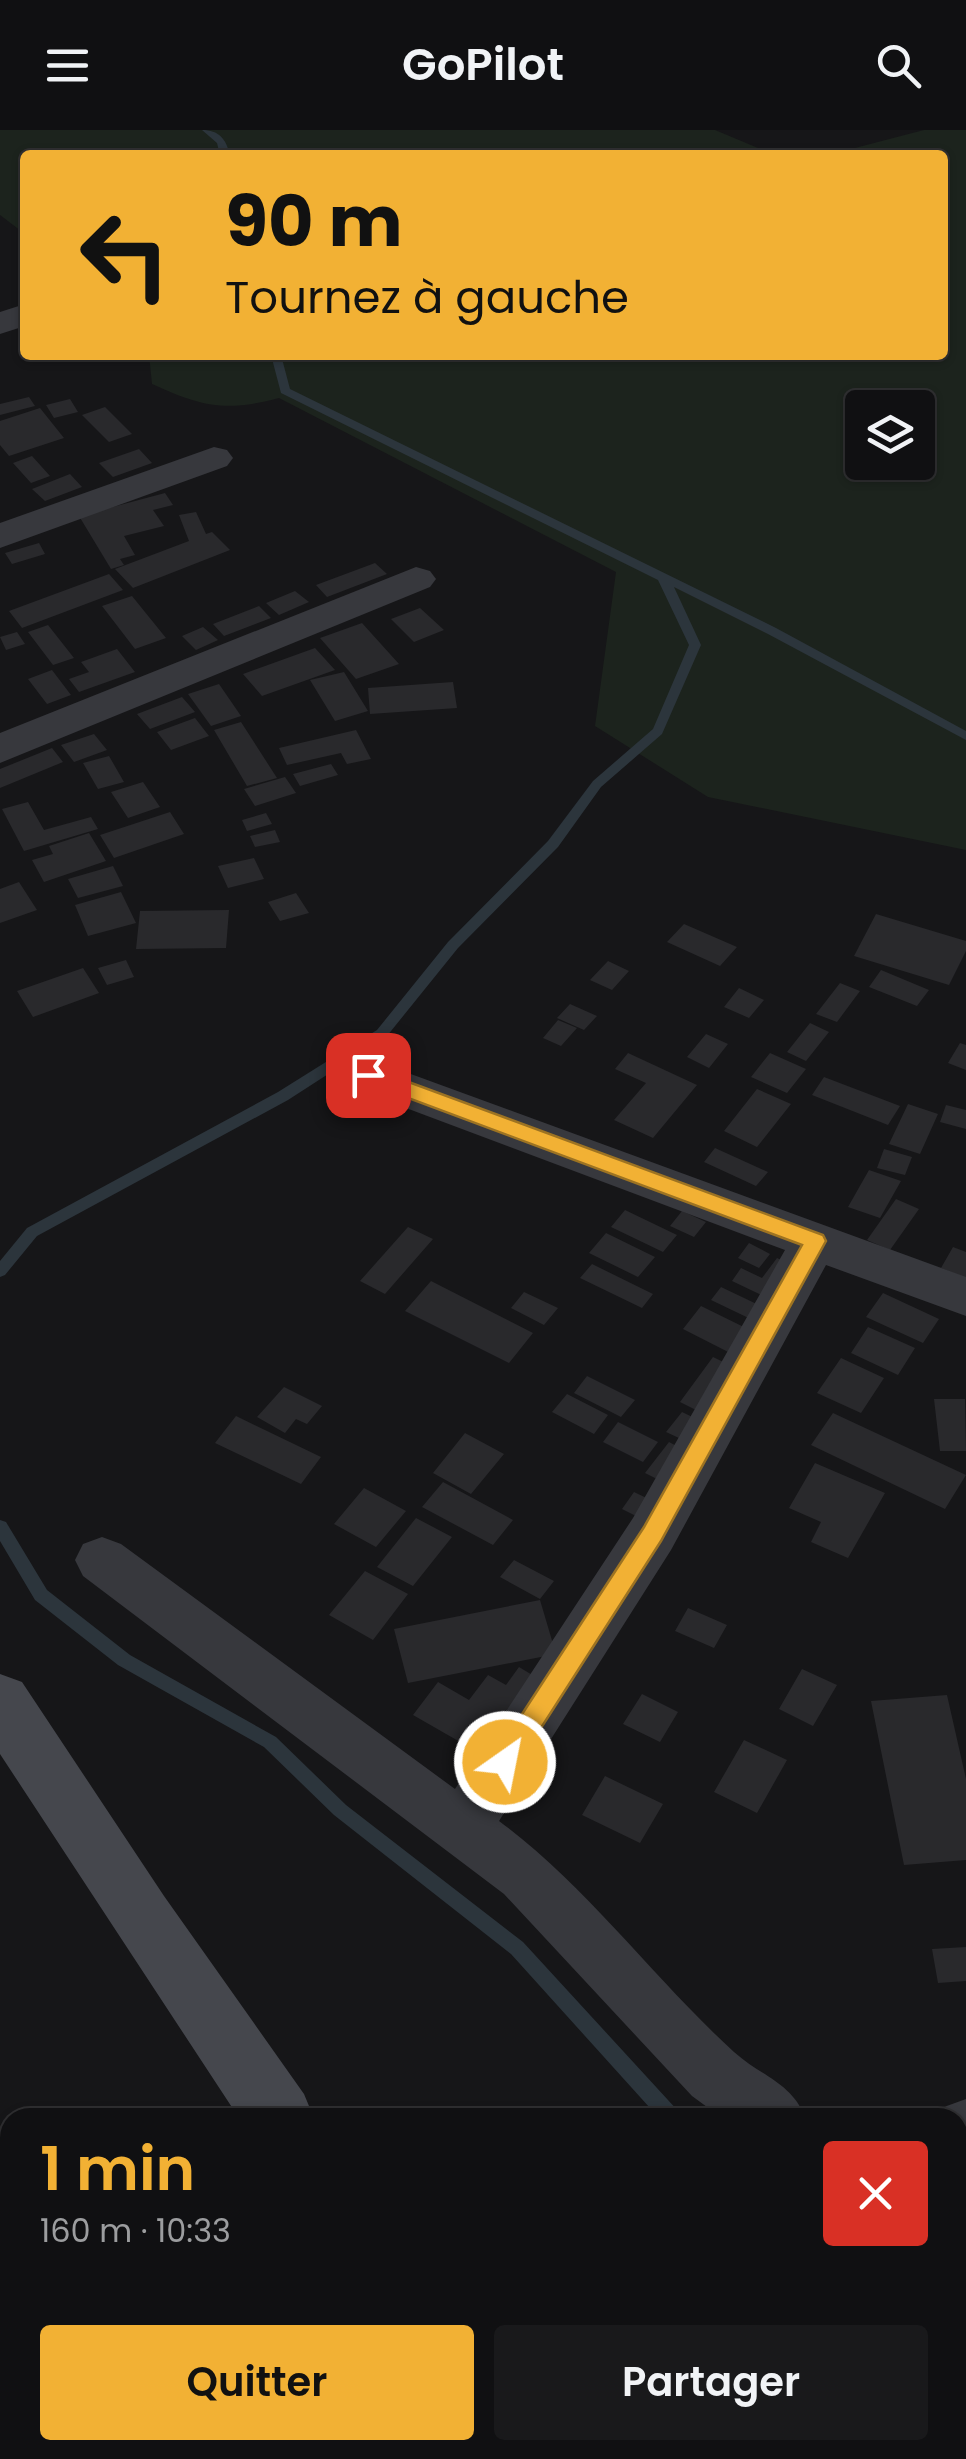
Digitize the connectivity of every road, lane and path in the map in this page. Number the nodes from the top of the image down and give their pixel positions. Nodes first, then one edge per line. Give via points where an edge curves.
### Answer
1 (214, 458) dead end
2 (0, 536) edge
3 (416, 579) dead end
4 (0, 750) edge
5 (368, 1075) dead end
6 (815, 1241) junction
7 (966, 1298) edge
8 (102, 1560) dead end
9 (0, 1701) edge
10 (462, 1828) junction
11 (273, 2108) edge
12 (761, 2108) edge

1 - 2 street
3 - 4 street
5 - 6 street
6 - 7 street
6 - 10 street via 652,1534
8 - 10 street
9 - 11 main road
10 - 12 street via 526,1875 714,2075

